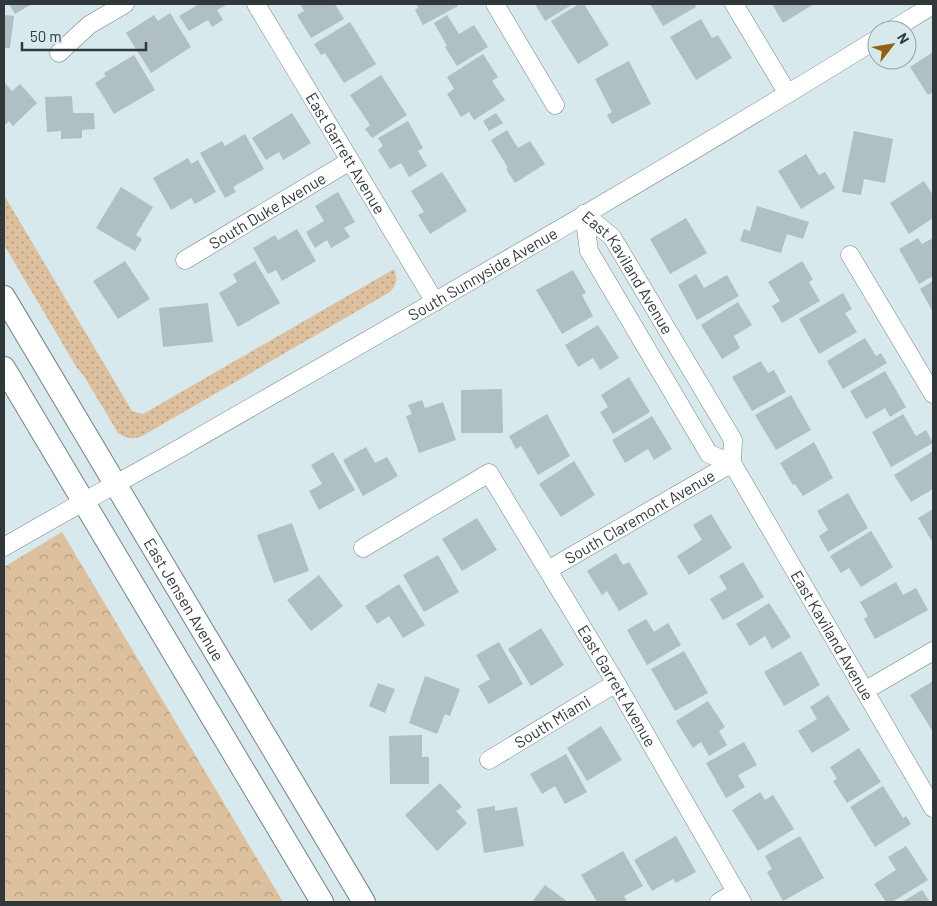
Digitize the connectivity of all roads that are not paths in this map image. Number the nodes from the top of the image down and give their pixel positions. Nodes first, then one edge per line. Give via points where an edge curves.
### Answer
1 (125, 4) edge
2 (256, 4) edge
3 (495, 4) edge
4 (734, 4) edge
5 (933, 5) edge
6 (908, 20) edge
7 (867, 45) edge
8 (59, 53) dead end
9 (788, 94) junction
10 (555, 105) dead end
11 (350, 161) junction
12 (584, 214) junction
13 (850, 255) dead end
14 (185, 260) dead end
15 (4, 297) edge
16 (435, 302) junction
17 (4, 368) edge
18 (933, 394) edge
19 (732, 463) junction
20 (116, 485) junction
21 (84, 502) junction
22 (4, 547) edge
23 (362, 548) dead end
24 (548, 570) junction
25 (933, 651) edge
26 (616, 683) junction
27 (866, 690) junction
28 (489, 760) dead end
29 (933, 808) edge
30 (739, 897) edge
31 (322, 902) edge
32 (364, 902) edge
33 (719, 902) edge

1 - 8 street via 89,25
2 - 11 street, East Garrett Avenue
3 - 10 street
4 - 9 street
5 - 6 street
7 - 9 street, South Sunnyside Avenue
9 - 12 street, South Sunnyside Avenue
11 - 14 street, South Duke Avenue
11 - 16 street, East Garrett Avenue
12 - 16 street, South Sunnyside Avenue
12 - 19 street, East Kaviland Avenue via 618,245 733,440
12 - 19 street, East Kaviland Avenue via 589,251 709,454
13 - 18 street
15 - 20 main road, East Jensen Avenue
16 - 20 street, South Sunnyside Avenue
17 - 21 main road
19 - 24 street, South Claremont Avenue
19 - 27 street, East Kaviland Avenue
20 - 21 street, South Sunnyside Avenue
20 - 32 main road, East Jensen Avenue
21 - 22 street, South Sunnyside Avenue
21 - 31 main road
23 - 24 street, East Garrett Avenue via 489,473
24 - 26 street, East Garrett Avenue
25 - 27 street
26 - 28 street, South Miami
26 - 30 street, East Garrett Avenue
27 - 29 street, East Kaviland Avenue
30 - 33 street

